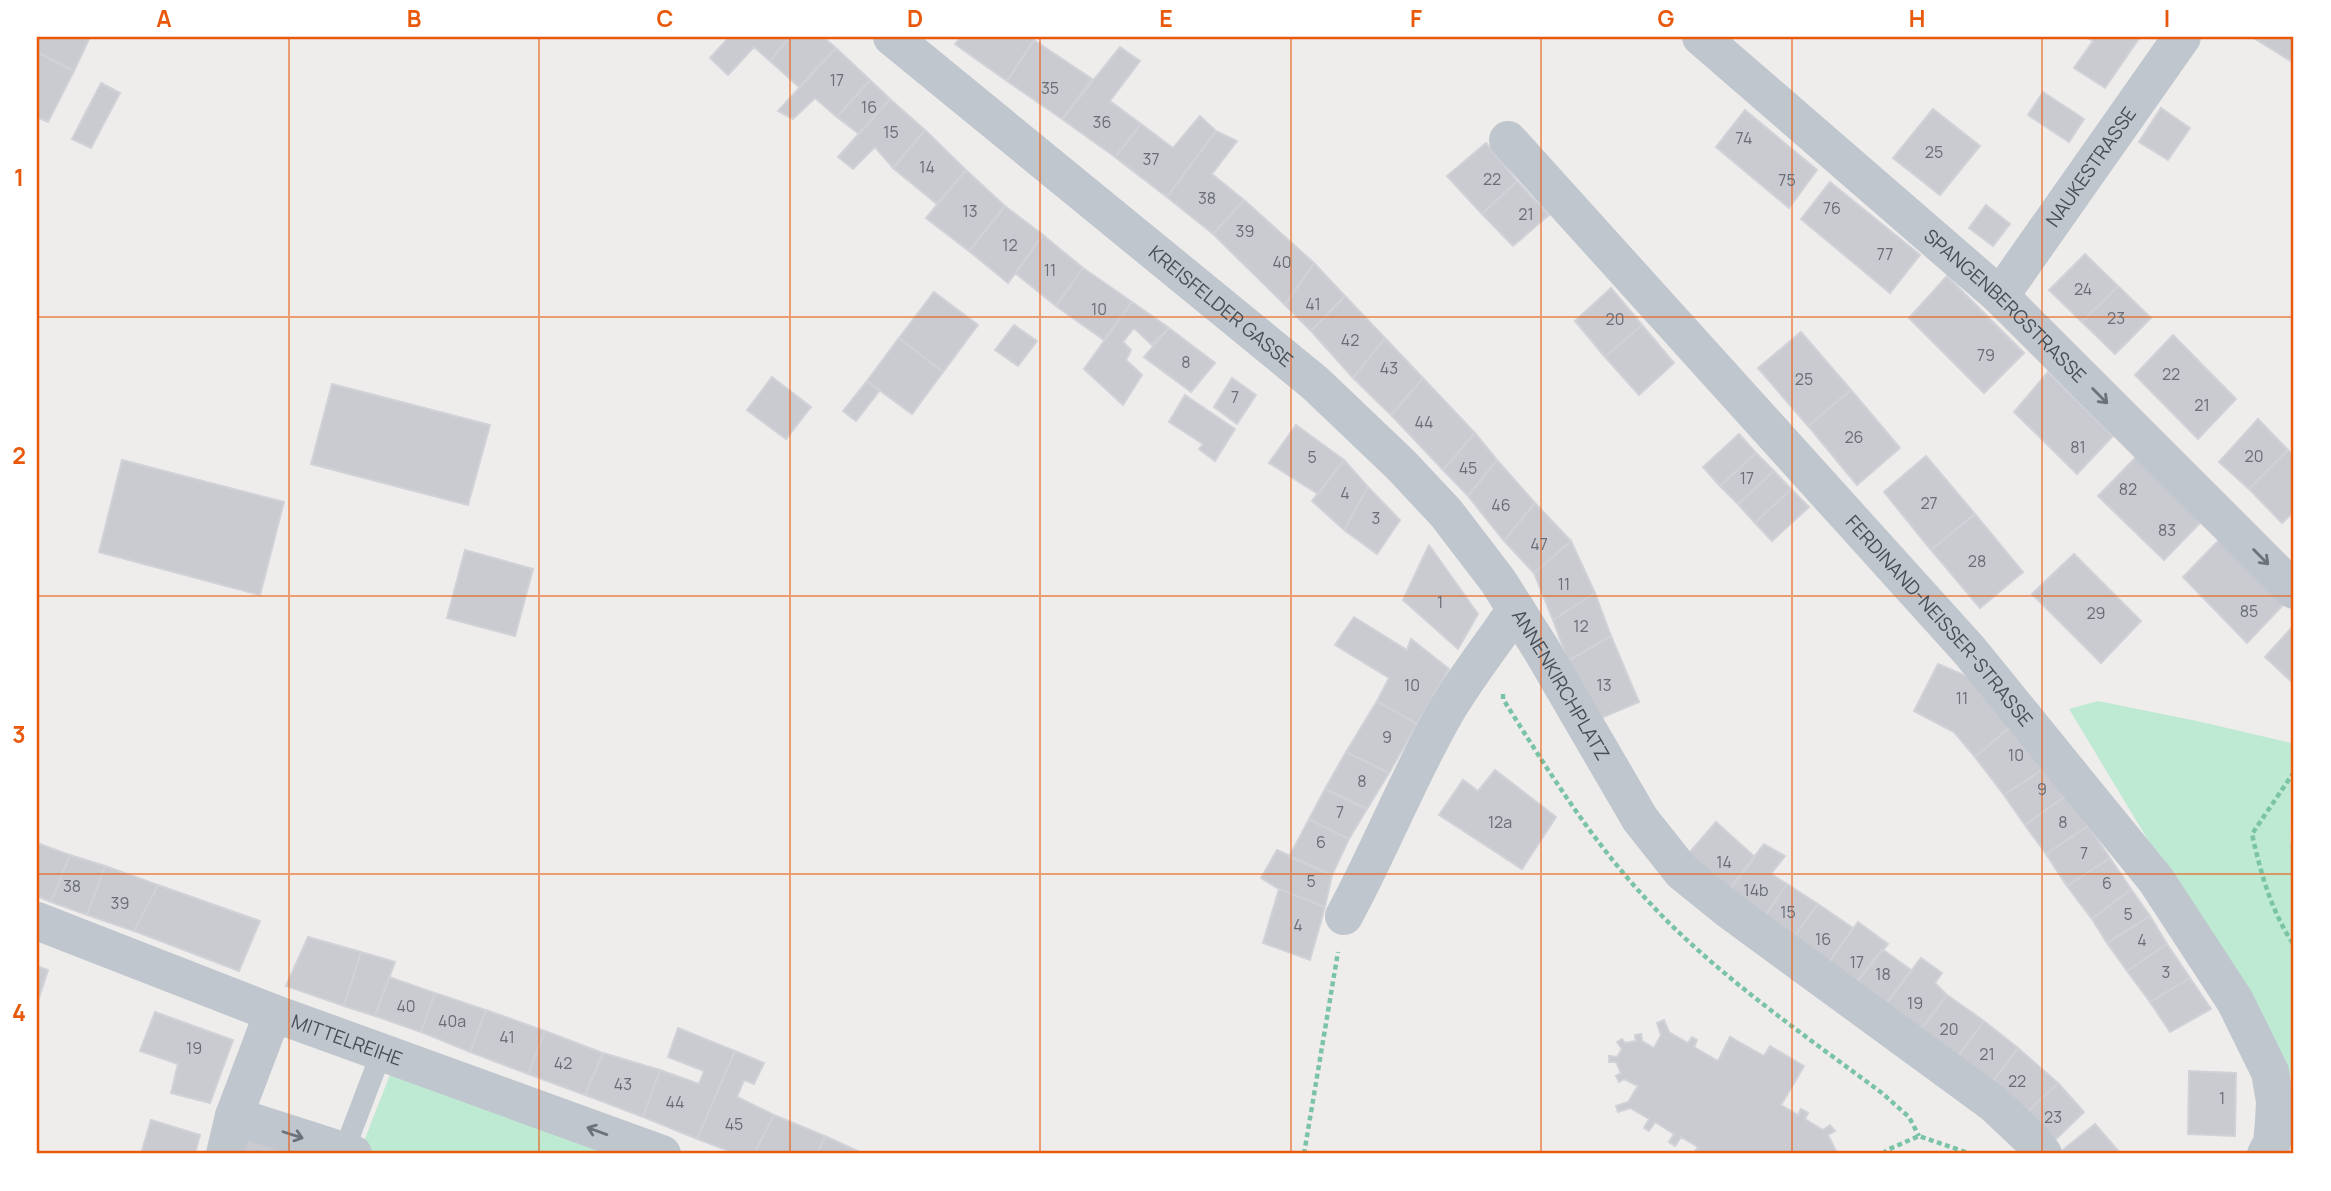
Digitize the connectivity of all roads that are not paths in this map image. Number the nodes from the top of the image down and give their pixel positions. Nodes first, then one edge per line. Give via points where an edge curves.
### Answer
1 (892, 37) edge
2 (1701, 37) edge
3 (2182, 37) edge
4 (1508, 140) dead end
5 (2000, 296) junction
6 (2294, 590) edge
7 (1516, 609) junction
8 (1344, 915) road end
9 (37, 921) edge
10 (273, 1013) junction
11 (382, 1051) junction
12 (234, 1116) junction
13 (349, 1153) edge
14 (225, 1154) edge
15 (662, 1154) edge
16 (2043, 1154) edge
17 (2266, 1154) edge

1 - 7 street, KREISFELDER GASSE via 1315,383 1446,513
2 - 5 street, SPANGENBERGSTRASSE
3 - 5 street, NAUKESTRASSE
4 - 17 street, FERDINAND-NEISSER-STRASSE via 1969,650 2156,880 2235,1001 2270,1072 2274,1122
5 -> 6 street, SPANGENBERGSTRASSE
7 - 8 street, ANNENKIRCHPLATZ via 1444,714
7 - 16 street, ANNENKIRCHPLATZ via 1640,819 1682,872 1994,1104
9 - 10 street, MITTELREIHE
10 - 11 street, MITTELREIHE
10 - 12 street
11 - 13 lane
15 -> 11 street, MITTELREIHE
12 -> 13 street
12 - 14 street

